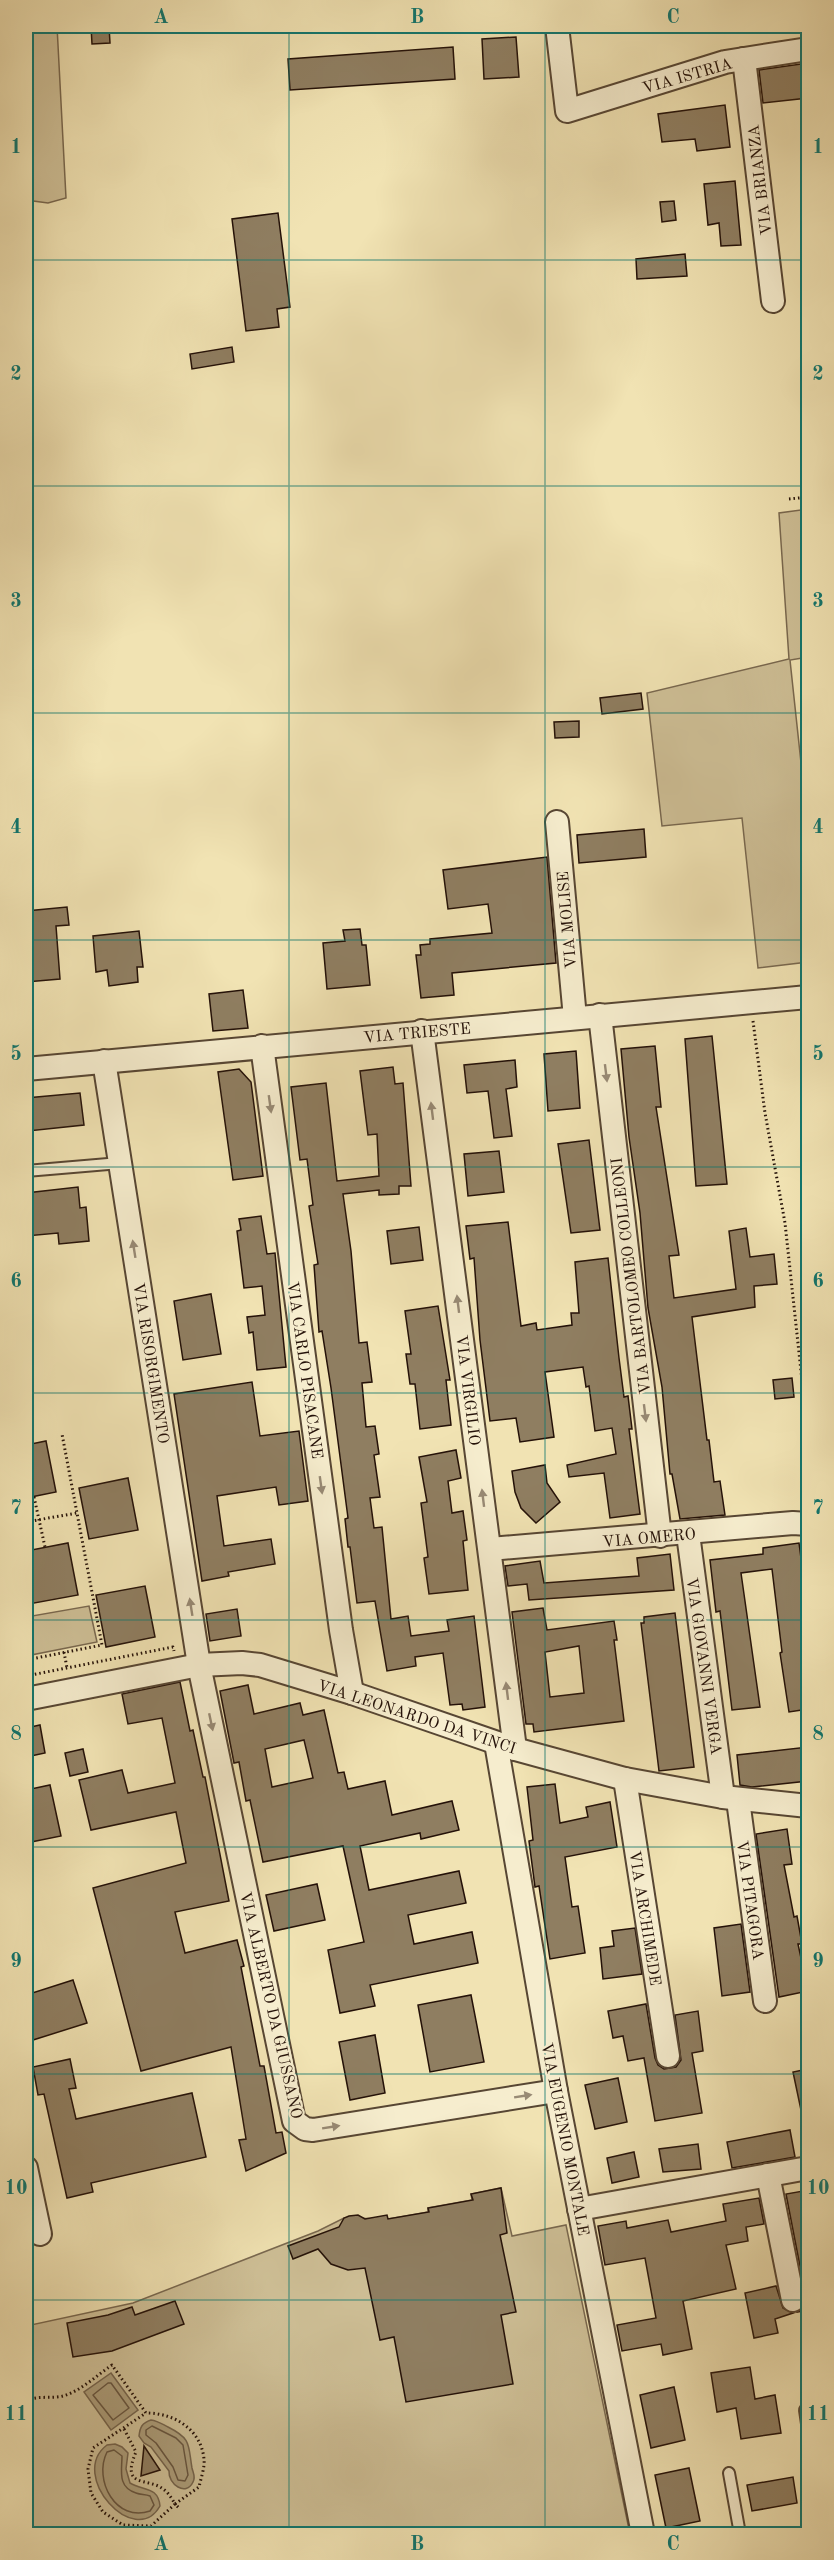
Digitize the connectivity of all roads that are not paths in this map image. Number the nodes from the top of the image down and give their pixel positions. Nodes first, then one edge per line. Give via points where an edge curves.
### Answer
1 (557, 26) edge
2 (808, 49) edge
3 (744, 59) junction
4 (773, 301) dead end
5 (557, 822) dead end
6 (808, 997) edge
7 (600, 1015) junction
8 (576, 1018) junction
9 (422, 1031) junction
10 (262, 1046) junction
11 (104, 1061) junction
12 (26, 1069) edge
13 (120, 1163) junction
14 (26, 1171) edge
15 (808, 1524) edge
16 (688, 1534) junction
17 (660, 1536) junction
18 (490, 1550) junction
19 (199, 1665) junction
20 (352, 1693) junction
21 (26, 1699) edge
22 (506, 1746) junction
23 (625, 1779) junction
24 (730, 1798) junction
25 (808, 1806) edge
26 (765, 2001) dead end
27 (668, 2056) dead end
28 (556, 2091) junction
29 (26, 2168) edge
30 (808, 2168) edge
31 (768, 2175) junction
32 (579, 2209) junction
33 (40, 2234) dead end
34 (793, 2300) dead end
35 (804, 2410) dead end
36 (808, 2431) edge
37 (729, 2474) dead end
38 (643, 2535) edge
39 (740, 2535) edge

1 - 3 street, VIA ISTRIA via 567,111
2 - 3 street, VIA ISTRIA
3 - 4 street, VIA BRIANZA
5 - 8 street, VIA MOLISE
6 - 7 street, VIA TRIESTE
7 - 8 street, VIA TRIESTE
7 -> 17 street, VIA BARTOLOMEO COLLEONI
8 - 9 street, VIA TRIESTE
9 - 10 street, VIA TRIESTE
18 -> 9 street, VIA VIRGILIO
10 - 11 street, VIA TRIESTE
10 -> 20 street, VIA CARLO PISACANE
11 - 12 street, VIA TRIESTE
11 - 13 street, VIA RISORGIMENTO
13 - 14 lane
19 -> 13 street, VIA RISORGIMENTO
15 - 16 street, VIA OMERO
16 - 17 street, VIA OMERO
16 - 24 street, VIA GIOVANNI VERGA
17 - 18 street, VIA OMERO
22 -> 18 street, VIA VIRGILIO
19 - 20 street, VIA LEONARDO DA VINCI via 260,1665
19 - 21 street, VIA LEONARDO DA VINCI
19 -> 28 street, VIA ALBERTO DA GIUSSANO via 294,2121 313,2130
20 - 22 street, VIA LEONARDO DA VINCI
22 - 23 street, VIA LEONARDO DA VINCI
22 - 28 street, VIA EUGENIO MONTALE
23 - 24 street, VIA LEONARDO DA VINCI
23 - 27 street, VIA ARCHIMEDE
24 - 25 street, VIA LEONARDO DA VINCI
24 - 26 street, VIA PITAGORA
28 - 32 street, VIA EUGENIO MONTALE
29 - 33 street
30 - 31 street
31 - 32 street
31 - 34 street
32 - 38 street, VIA EUGENIO MONTALE
35 - 36 lane
37 - 39 lane

